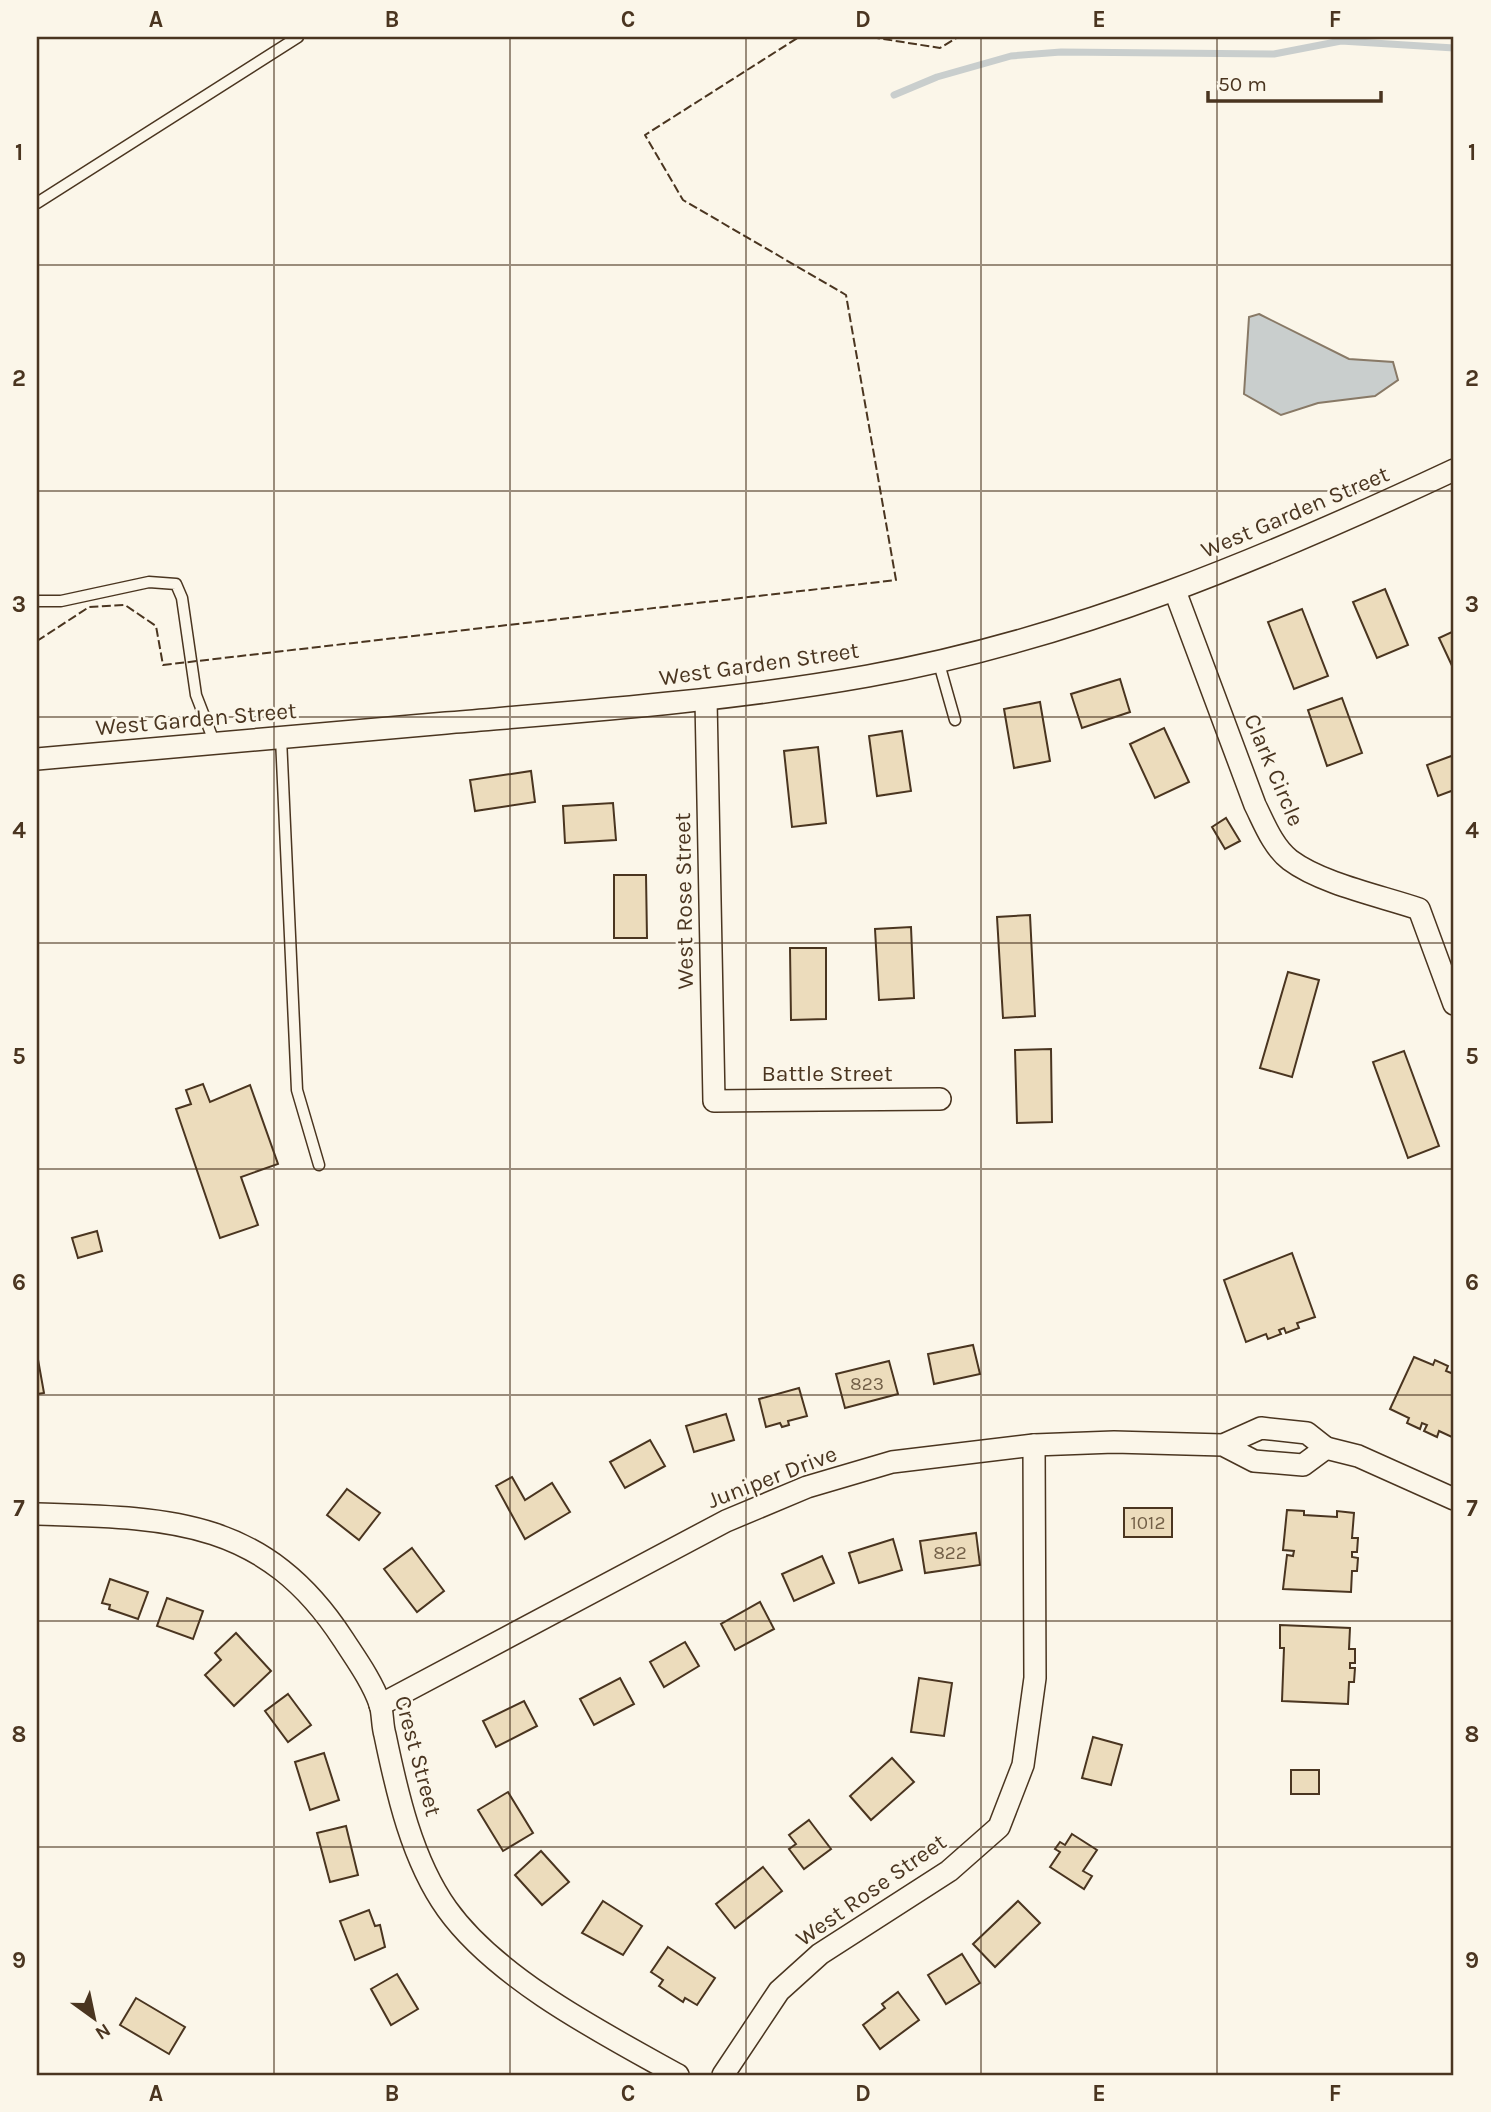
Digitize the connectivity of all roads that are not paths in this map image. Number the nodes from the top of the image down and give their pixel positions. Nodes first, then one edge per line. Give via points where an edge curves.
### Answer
1 (298, 37) edge
2 (37, 203) edge
3 (1454, 470) edge
4 (1175, 592) junction
5 (37, 601) edge
6 (938, 660) junction
7 (706, 700) junction
8 (955, 720) dead end
9 (281, 738) junction
10 (215, 744) junction
11 (37, 759) edge
12 (1454, 1004) edge
13 (940, 1099) dead end
14 (714, 1101) joint
15 (319, 1165) dead end
16 (1034, 1444) junction
17 (1223, 1445) junction
18 (1326, 1448) junction
19 (1454, 1499) edge
20 (37, 1514) edge
21 (380, 1705) junction
22 (678, 2075) edge
23 (723, 2075) edge

1 - 2 lane
3 - 4 street, West Garden Street
4 - 6 street, West Garden Street
4 - 12 street, Clark Circle via 1271,838 1290,860 1327,878 1419,909
5 - 10 lane via 61,601 149,582 176,584 196,695
6 - 7 street, West Garden Street via 870,676
6 - 8 lane
7 - 9 street, West Garden Street
7 - 14 street, West Rose Street
9 - 10 street, West Garden Street
9 - 15 lane via 297,1090
10 - 11 street, West Garden Street
13 - 14 street, Battle Street
16 - 17 street, Juniper Drive
16 - 21 street, Juniper Drive via 892,1462 807,1487 726,1521
16 - 23 street, West Rose Street via 1035,1678 1023,1765 999,1827 949,1871 820,1954 779,1990
17 - 18 street, Juniper Drive via 1261,1428 1307,1433
17 - 18 street, Juniper Drive via 1254,1461 1303,1465
18 - 19 street, Juniper Drive via 1358,1456
20 - 21 street, Crest Street via 128,1517 215,1532 245,1545 279,1565 305,1589 338,1632
21 - 22 street, Crest Street via 413,1839 447,1908 470,1936 570,2014

